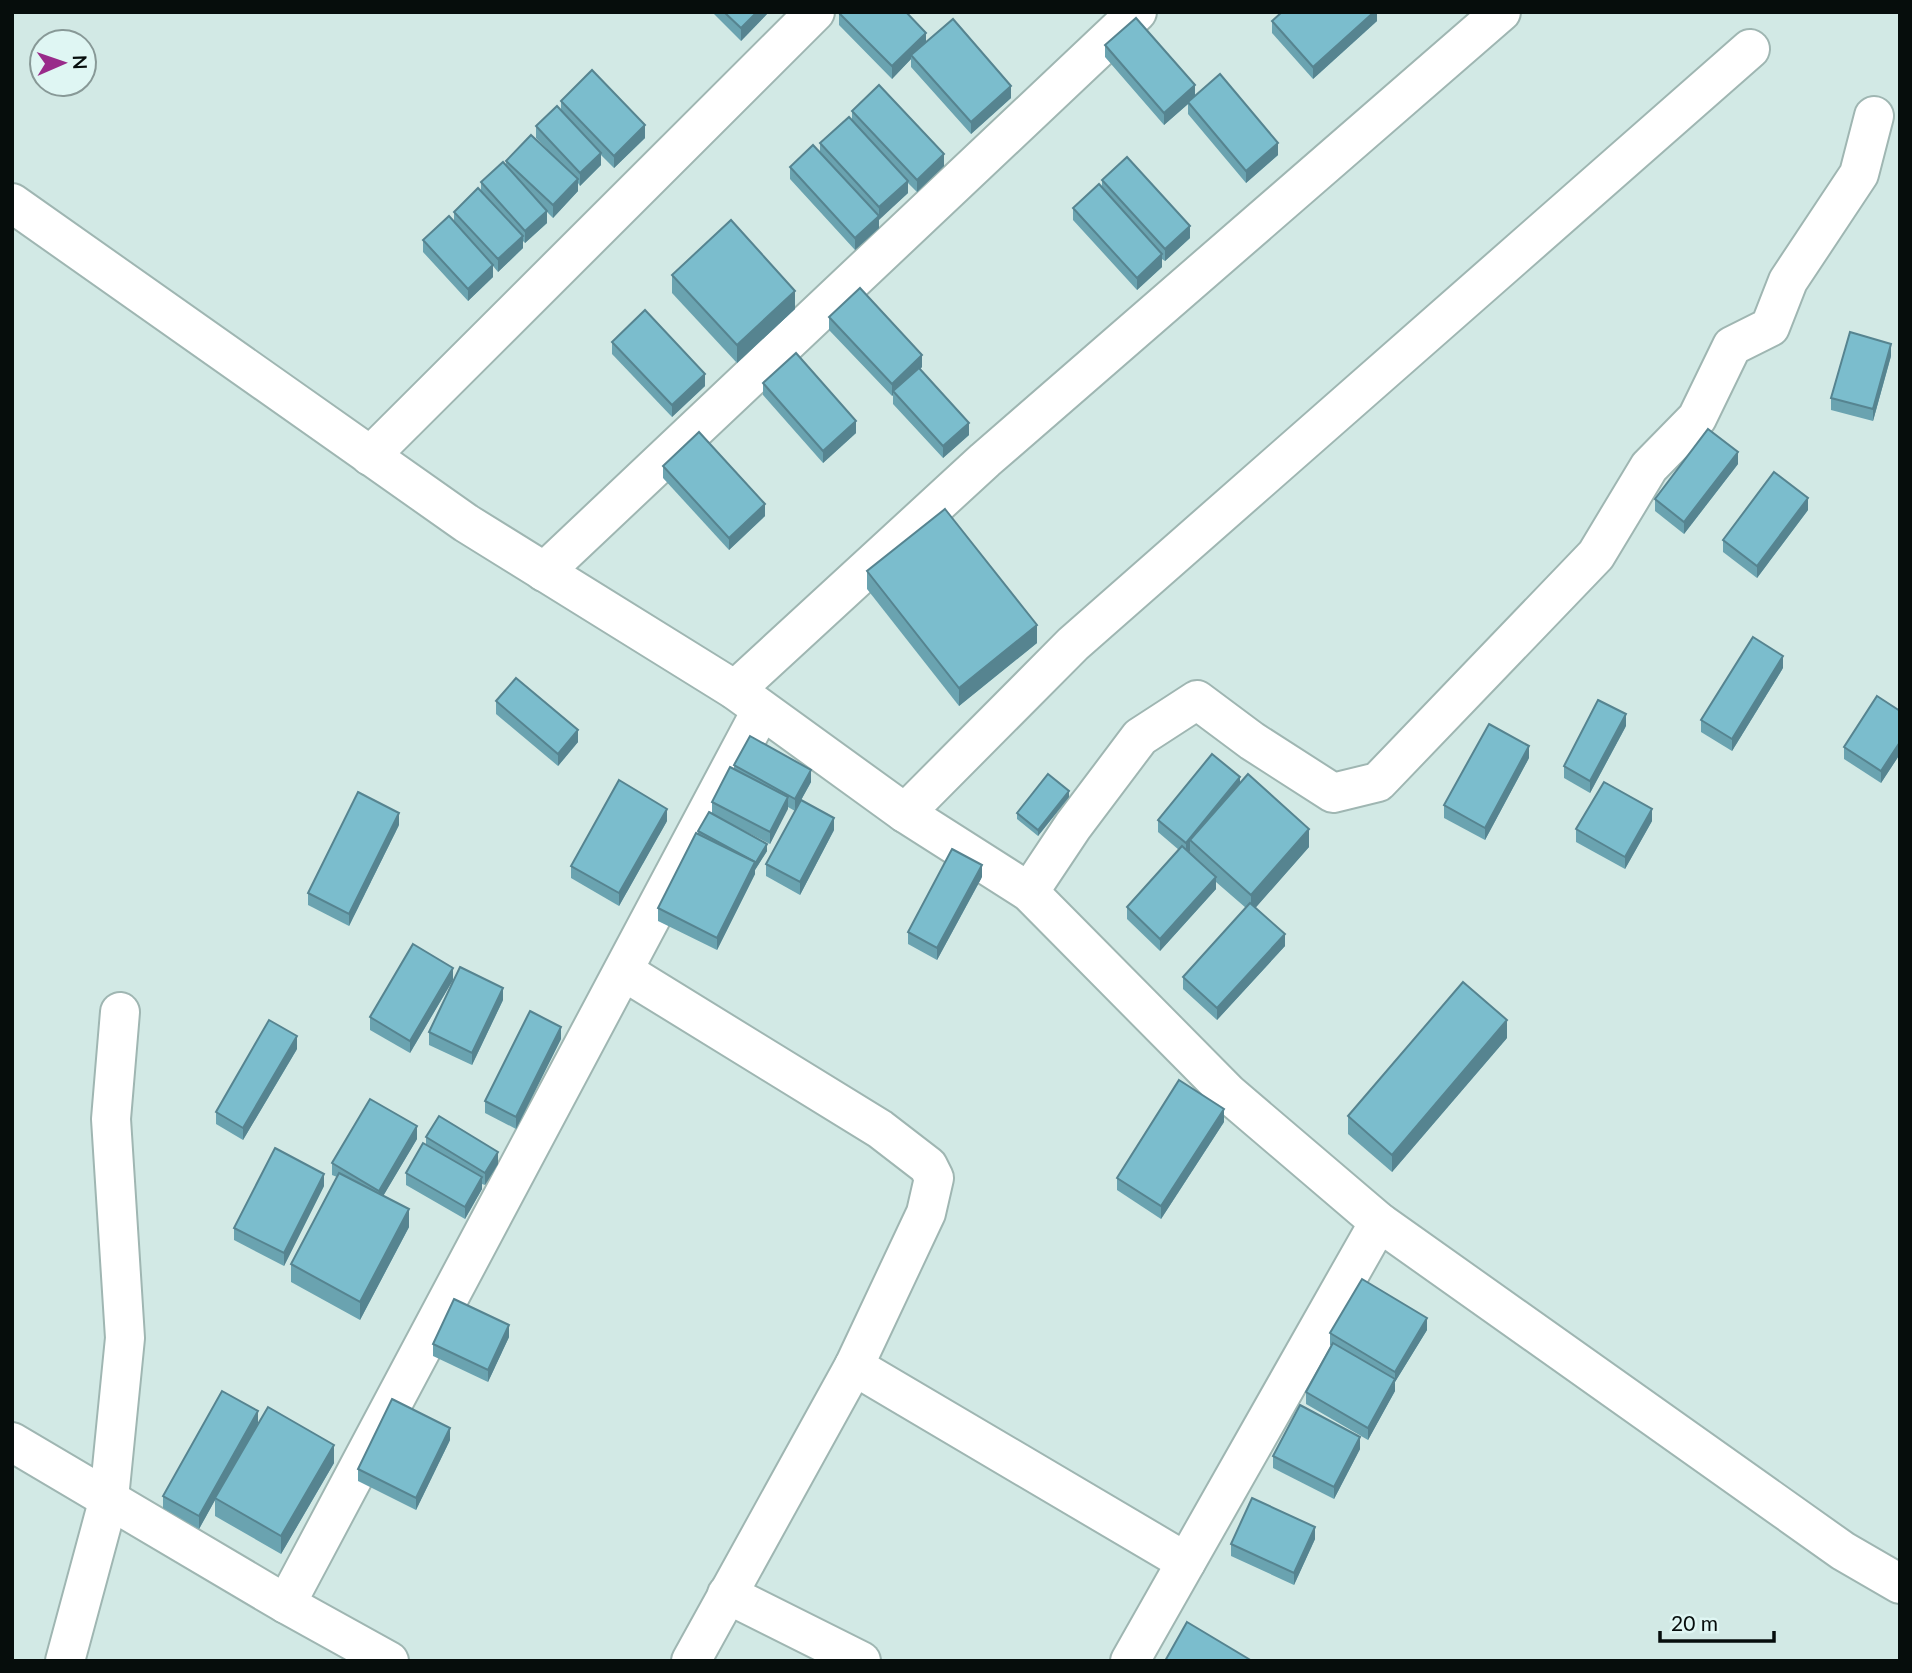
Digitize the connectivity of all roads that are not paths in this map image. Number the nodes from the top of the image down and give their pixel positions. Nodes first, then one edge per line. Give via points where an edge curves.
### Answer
1 (815, 12) edge
2 (1137, 12) edge
3 (1501, 12) edge
4 (1750, 49) dead end
5 (1874, 116) dead end
6 (12, 203) edge
7 (370, 456) junction
8 (544, 572) junction
9 (748, 701) junction
10 (905, 813) junction
11 (1029, 892) junction
12 (625, 972) junction
13 (120, 1012) dead end
14 (1379, 1222) junction
15 (854, 1366) junction
16 (12, 1442) edge
17 (109, 1498) junction
18 (1186, 1562) junction
19 (1900, 1584) edge
20 (727, 1594) junction
21 (286, 1604) junction
22 (65, 1661) edge
23 (389, 1661) edge
24 (691, 1661) edge
25 (860, 1661) edge
26 (1130, 1661) edge

1 - 7 street
2 - 8 street
3 - 9 street via 985,460
4 - 10 street via 1073,644
5 - 11 street via 1859,174 1788,281 1770,327 1732,346 1697,418 1649,467 1596,555 1378,782 1333,793 1197,700 1140,737
6 - 7 street
7 - 8 street
8 - 9 street
9 - 10 street
9 - 12 street
10 - 11 street
11 - 14 street via 1229,1094
12 - 15 street via 880,1129 928,1166 934,1178 926,1213
12 - 21 street
13 - 17 street via 111,1119 125,1338
14 - 18 street
14 - 19 street via 1843,1551
15 - 18 street
15 - 20 street
16 - 17 street
17 - 21 street
17 - 22 street
18 - 26 street
20 - 24 street
20 - 25 street
21 - 23 street

